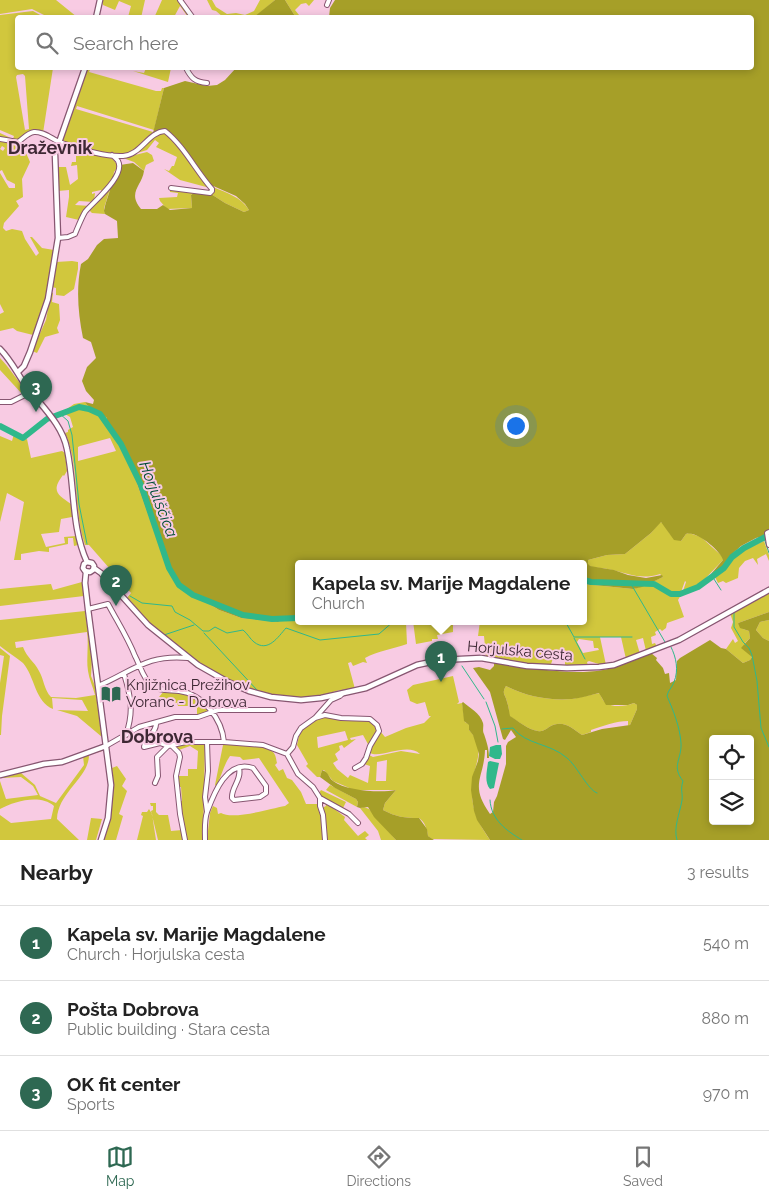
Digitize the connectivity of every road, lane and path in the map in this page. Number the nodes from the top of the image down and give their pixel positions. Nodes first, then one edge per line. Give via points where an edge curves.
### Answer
1 (100, 0) edge
2 (180, 0) edge
3 (97, 15) edge
4 (191, 15) edge
5 (84, 70) edge
6 (187, 70) edge
7 (207, 83) dead end
8 (0, 139) edge
9 (58, 142) junction
10 (112, 155) junction
11 (171, 188) dead end
12 (58, 238) junction
13 (0, 349) edge
14 (18, 372) junction
15 (31, 392) junction
16 (0, 402) edge
17 (768, 532) edge
18 (768, 542) edge
19 (86, 562) junction
20 (94, 568) junction
21 (86, 572) junction
22 (769, 590) edge
23 (88, 609) junction
24 (188, 658) junction
25 (138, 665) junction
26 (124, 674) junction
27 (98, 686) junction
28 (343, 693) junction
29 (274, 710) dead end
30 (212, 712) junction
31 (315, 718) junction
32 (156, 723) junction
33 (126, 735) junction
34 (208, 742) junction
35 (224, 742) junction
36 (170, 745) junction
37 (106, 746) junction
38 (287, 754) junction
39 (239, 768) junction
40 (354, 768) dead end
41 (0, 776) edge
42 (155, 783) dead end
43 (320, 798) junction
44 (207, 812) junction
45 (358, 823) dead end
46 (101, 840) edge
47 (185, 840) edge
48 (205, 840) edge
49 (325, 840) edge

1 - 3 street
2 - 4 street
5 - 9 street
6 - 7 street via 190,77
8 - 9 street via 18,142 35,132
9 - 10 street
9 - 12 street via 55,160
10 - 11 street via 130,154 156,133 165,131 212,191
10 - 12 street via 119,166 113,181 85,213 75,234
12 - 14 street via 44,312 25,363
13 - 14 street
14 - 15 street
15 - 16 street via 11,402
15 - 19 street via 61,431 67,448 78,533
17 - 18 street
19 - 20 street via 92,563
19 - 21 street via 83,566
20 - 21 street
20 - 24 street, Horjulska cesta via 148,625
21 - 23 street
22 - 28 street, Horjulska cesta via 673,643 614,665 566,668 527,666 481,658 440,660
23 - 25 street via 108,604
23 - 27 street
24 - 25 street via 156,659
24 - 28 street, Horjulska cesta via 228,682 260,695 301,700
25 - 26 street
25 - 30 street via 152,686 187,692
26 - 27 street
26 - 33 street via 132,702
27 - 37 street
28 - 31 street via 328,703
29 - 30 street
30 - 32 street
30 - 35 street via 220,725
31 - 38 street via 298,732
31 - 40 street via 325,715 370,719 378,725 379,731 366,758
32 - 33 street
32 - 36 street via 155,730 143,746
33 - 37 street
34 - 35 street
34 - 36 street
34 - 44 street
35 - 38 street via 263,745
36 - 42 street via 157,757
36 - 47 street via 180,757 176,776
37 - 41 street via 62,762
37 - 46 street via 111,794
38 - 43 street via 298,774
39 - 39 street via 240,776 232,793 234,800 266,793 266,786 253,768
39 - 44 street via 226,776
43 - 45 street via 349,814
43 - 49 street
44 - 48 street

